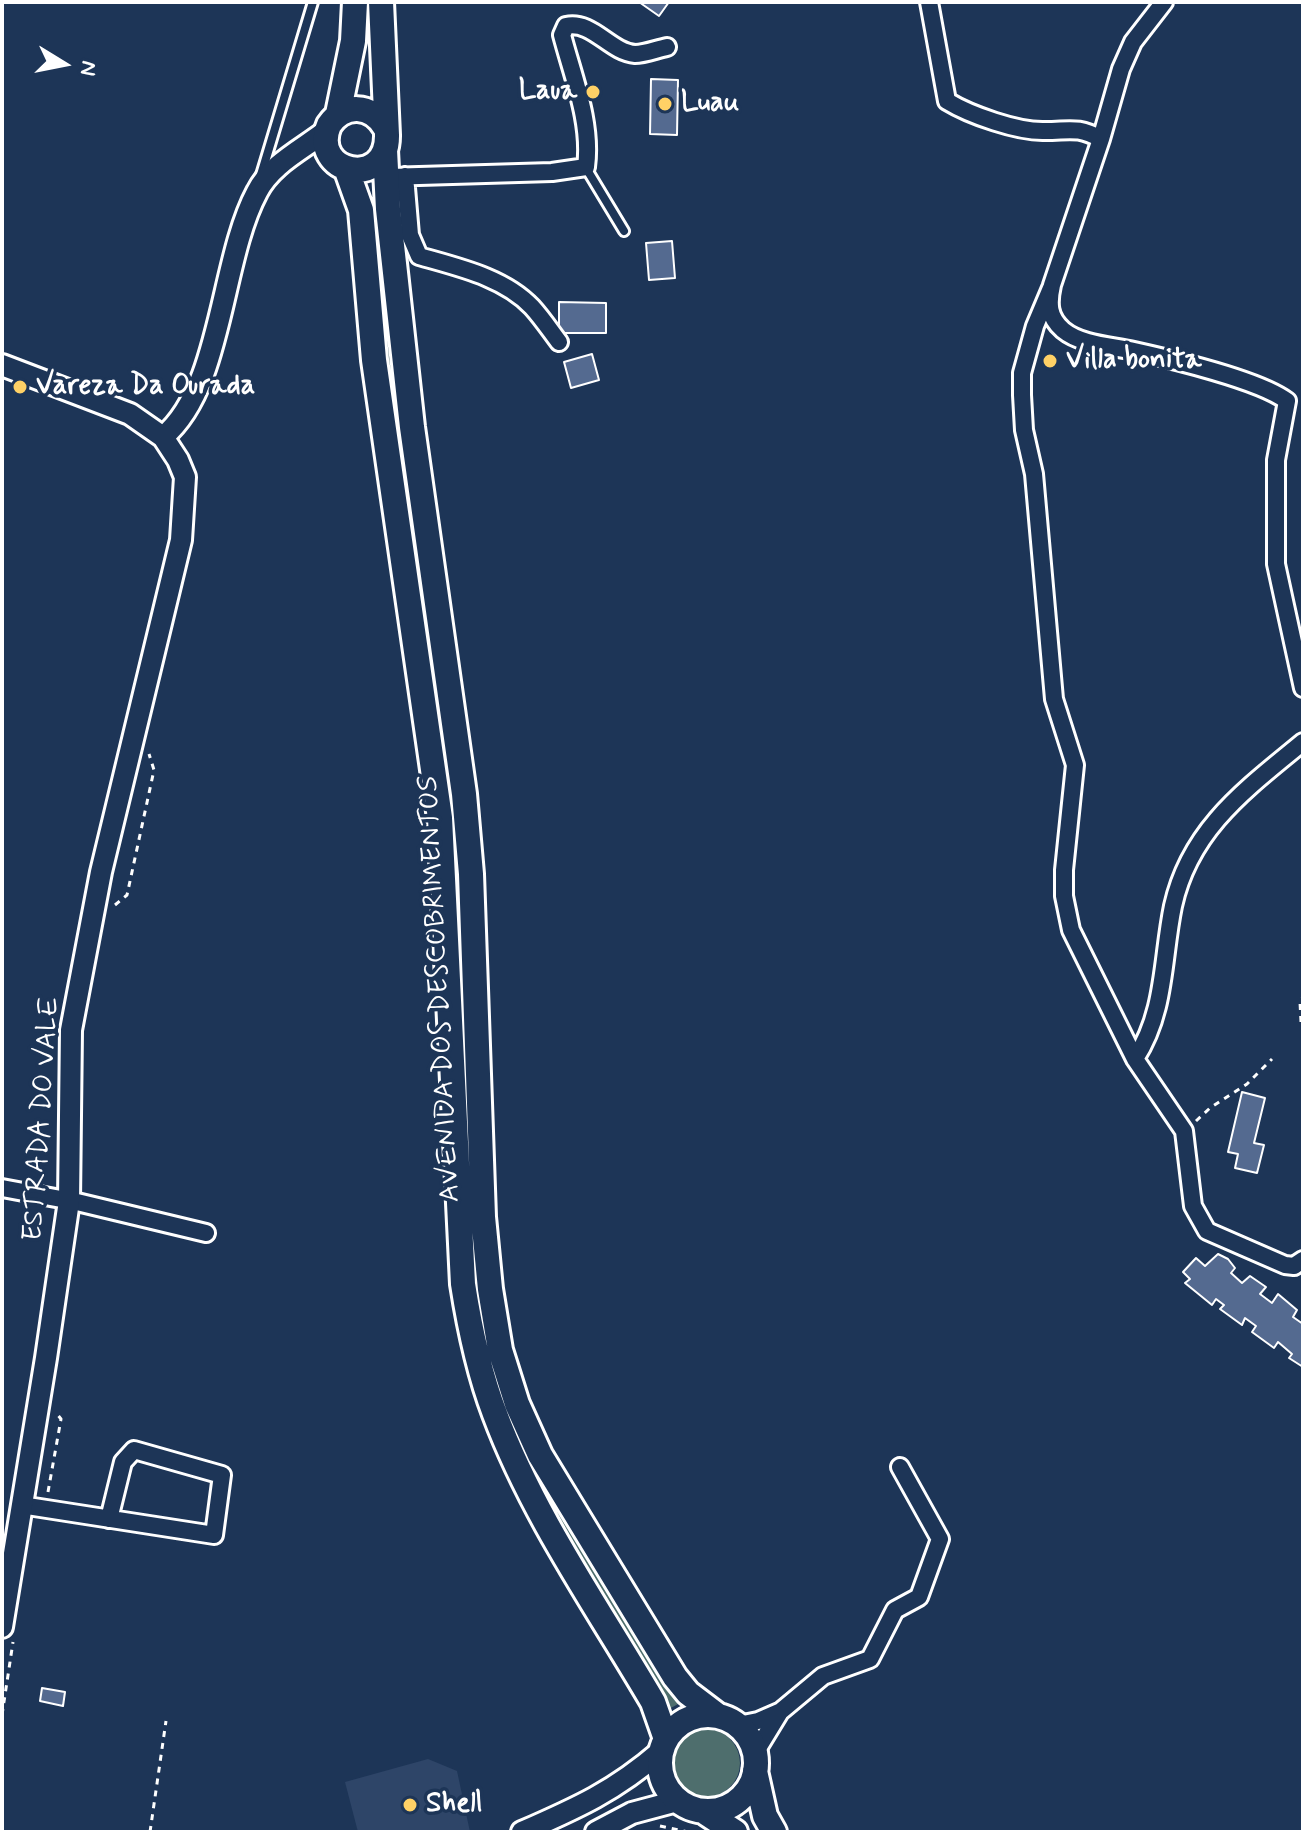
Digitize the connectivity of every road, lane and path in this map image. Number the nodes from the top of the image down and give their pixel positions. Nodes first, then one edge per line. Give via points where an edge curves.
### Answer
1 (313, 2) edge
2 (355, 2) edge
3 (381, 2) edge
4 (929, 2) edge
5 (1164, 2) edge
6 (667, 47) dead end
7 (332, 123) junction
8 (385, 139) junction
9 (1101, 139) junction
10 (586, 167) junction
11 (346, 168) junction
12 (396, 177) junction
13 (261, 186) junction
14 (624, 231) dead end
15 (1051, 288) junction
16 (1035, 326) junction
17 (1082, 340) junction
18 (559, 342) dead end
19 (2, 365) edge
20 (163, 437) junction
21 (1303, 688) edge
22 (1303, 742) edge
23 (147, 750) dead end
24 (110, 908) dead end
25 (1303, 997) edge
26 (1301, 1022) edge
27 (1135, 1059) junction
28 (1272, 1059) dead end
29 (1184, 1131) junction
30 (2, 1188) edge
31 (69, 1201) junction
32 (206, 1233) dead end
33 (1303, 1260) edge
34 (54, 1412) dead end
35 (900, 1467) dead end
36 (21, 1505) junction
37 (45, 1509) junction
38 (109, 1519) junction
39 (4, 1597) edge
40 (2, 1627) edge
41 (781, 1711) junction
42 (727, 1720) junction
43 (166, 1721) dead end
44 (663, 1745) junction
45 (755, 1762) junction
46 (677, 1801) junction
47 (703, 1811) junction
48 (654, 1824) dead end
49 (150, 1832) edge
50 (522, 1832) edge
51 (596, 1832) edge
52 (688, 1832) edge
53 (735, 1832) edge
54 (774, 1832) edge

1 - 13 lane
2 - 7 main road via 353,41
3 - 8 main road, AVENIDA DOS DESCOBRIMENTOS
4 - 9 street via 947,101 1023,128 1085,130
5 - 9 street via 1133,42
6 - 10 street via 635,54 588,29 566,26 562,35 586,130
7 - 8 main road via 346,110 364,109 380,119
7 - 11 main road via 327,148
7 - 13 street
8 - 11 main road via 380,159 365,169
8 - 12 main road, AVENIDA DOS DESCOBRIMENTOS
9 - 15 street
10 - 12 street
10 - 14 lane
11 - 44 main road, AVENIDA DOS DESCOBRIMENTOS via 361,210 374,360 440,818 463,1284 471,1335 495,1415 520,1473 653,1702
12 - 18 street via 419,256 469,270 507,289 531,305
12 - 42 main road, AVENIDA DOS DESCOBRIMENTOS via 410,412 464,794 483,1217 500,1350 517,1404 571,1510 675,1677 688,1693
13 - 20 street via 242,230 201,380 178,425
15 - 16 street
15 - 17 street via 1053,320
16 - 17 street
16 - 27 street via 1022,373 1024,430 1034,474 1054,699 1075,765 1064,896 1071,930
17 - 21 street via 1199,368 1274,391 1287,401 1276,460 1276,564
19 - 20 street via 130,414
20 - 31 street, ESTRADA DO VALE via 185,477 181,540 101,872 71,1030
22 - 27 street via 1213,822 1186,865 1173,905 1158,1012
23 - 24 path via 154,770 127,895
25 - 26 path
27 - 29 street
28 - 29 path
29 - 33 street via 1193,1206 1207,1231 1285,1265
30 - 31 street
31 - 32 street
31 - 36 street, ESTRADA DO VALE
34 - 37 path via 61,1419
35 - 41 street via 940,1539 919,1597 895,1610 870,1659 823,1676
36 - 37 street
36 - 39 street, ESTRADA DO VALE
37 - 38 street
38 - 38 street via 214,1535 222,1475 134,1450 123,1462
39 - 40 street, ESTRADA DO VALE
41 - 42 street via 758,1721
41 - 45 street
42 - 44 main road via 702,1715 687,1719
42 - 45 main road via 751,1742
43 - 49 path
44 - 46 main road via 662,1779
44 - 50 street via 608,1792
45 - 47 main road via 742,1796 717,1810
45 - 54 main road via 765,1816
46 - 47 main road
46 - 51 street via 632,1813
47 - 53 main road
48 - 52 path

